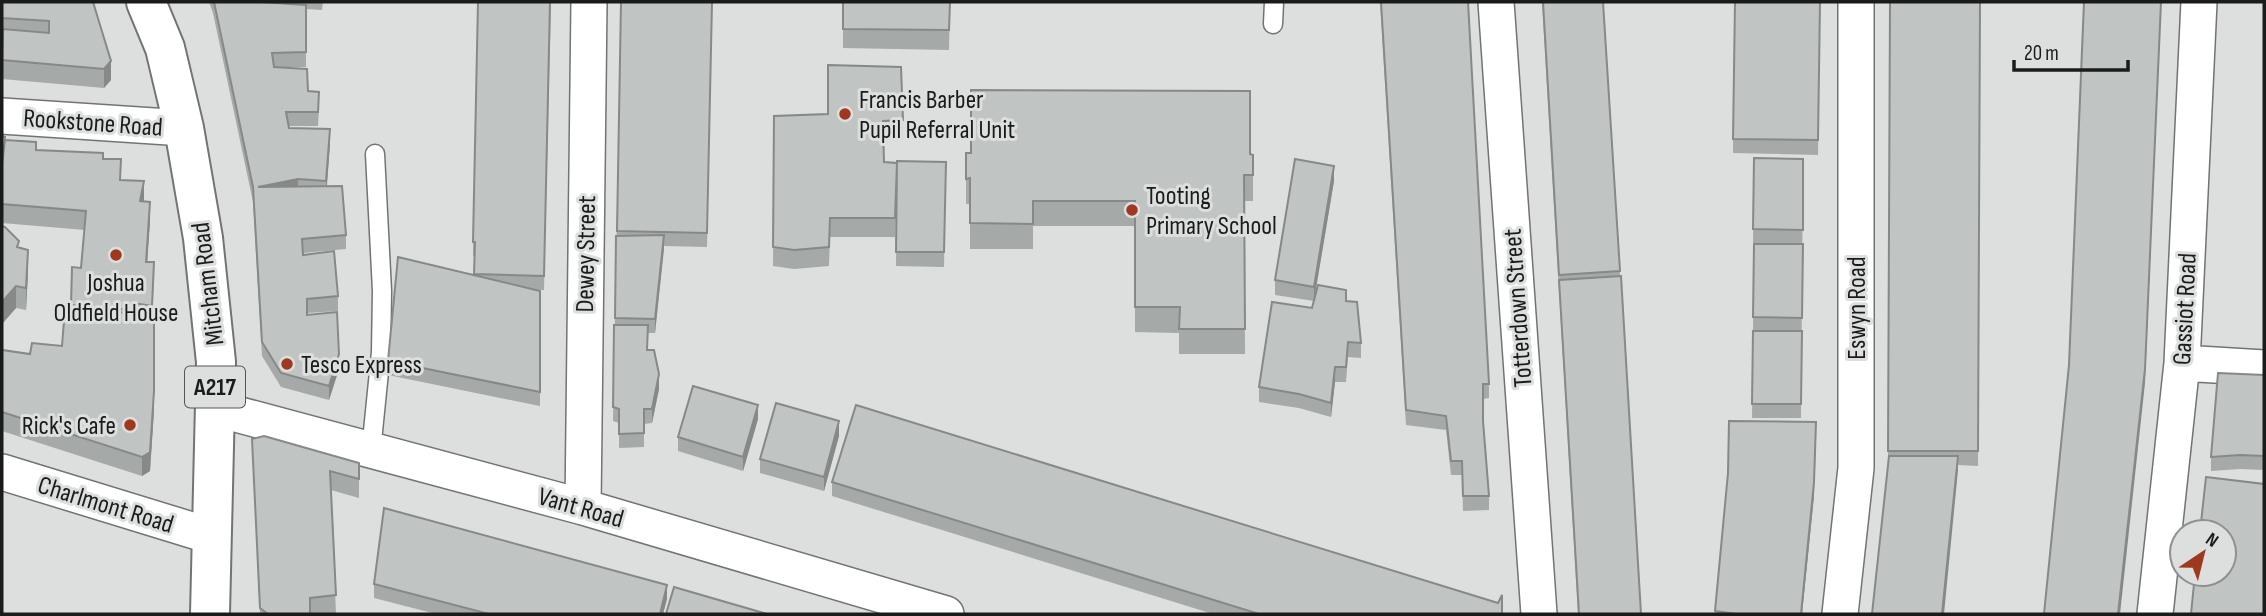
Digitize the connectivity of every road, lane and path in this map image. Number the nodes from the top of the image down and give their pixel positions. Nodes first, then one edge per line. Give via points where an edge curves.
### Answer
1 (146, 2) edge
2 (589, 2) edge
3 (1274, 2) edge
4 (1496, 2) edge
5 (1856, 2) edge
6 (2199, 2) edge
7 (1273, 24) dead end
8 (2, 116) edge
9 (184, 128) junction
10 (375, 154) dead end
11 (2182, 363) junction
12 (2264, 368) edge
13 (214, 408) junction
14 (371, 452) junction
15 (2, 472) edge
16 (583, 507) junction
17 (211, 536) junction
18 (210, 614) edge
19 (946, 614) edge
20 (1539, 614) edge
21 (1840, 614) edge
22 (2155, 614) edge

1 - 9 main road, Mitcham Road / A217 via 165,48
2 - 16 street, Dewey Street
3 - 7 lane
4 - 20 street, Totterdown Street
5 - 21 street, Eswyn Road via 1856,468
6 - 11 street, Gassiot Road
8 - 9 street, Rookstone Road
9 - 13 main road, Mitcham Road / A217 via 212,321
10 - 14 lane via 382,315
11 - 12 street
11 - 22 street, Gassiot Road
13 - 14 street, Vant Road
13 - 17 main road, Mitcham Road / A217
14 - 16 street, Vant Road
15 - 17 street, Charlmont Road
16 - 19 street, Vant Road
17 - 18 main road, Mitcham Road / A217

